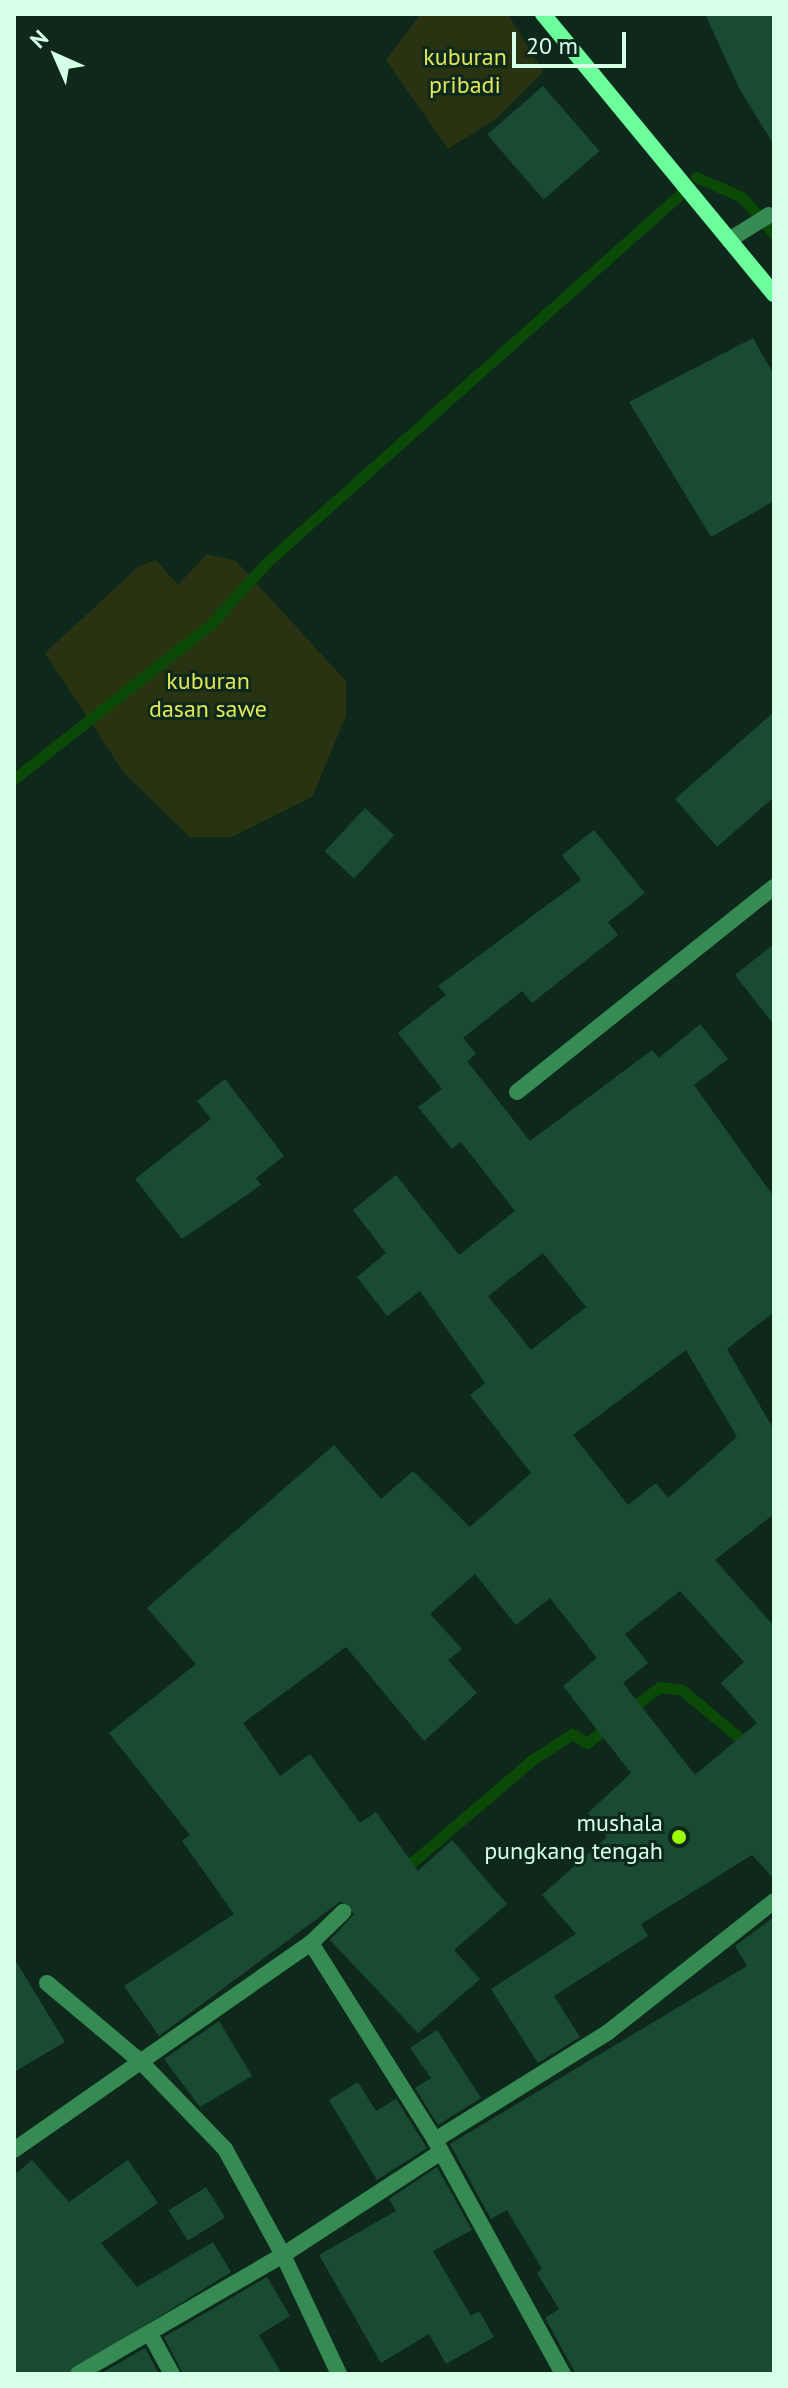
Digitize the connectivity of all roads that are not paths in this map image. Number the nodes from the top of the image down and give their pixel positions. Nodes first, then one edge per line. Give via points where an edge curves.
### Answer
1 (543, 14) edge
2 (769, 215) dead end
3 (729, 240) junction
4 (774, 294) edge
5 (774, 887) edge
6 (517, 1092) dead end
7 (774, 1901) edge
8 (343, 1912) dead end
9 (311, 1943) junction
10 (47, 1983) dead end
11 (137, 2059) junction
12 (438, 2146) junction
13 (14, 2150) edge
14 (283, 2255) junction
15 (150, 2334) junction
16 (78, 2374) edge
17 (172, 2374) edge
18 (339, 2374) edge
19 (563, 2374) edge

1 - 3 street
2 - 3 street
3 - 4 street
5 - 6 street
7 - 12 street via 607,2033
8 - 9 street
9 - 11 street
9 - 12 street
10 - 11 street
11 - 13 street
11 - 14 street via 234,2160
12 - 14 street
12 - 19 street
14 - 15 street
14 - 18 street
15 - 16 street
15 - 17 street

